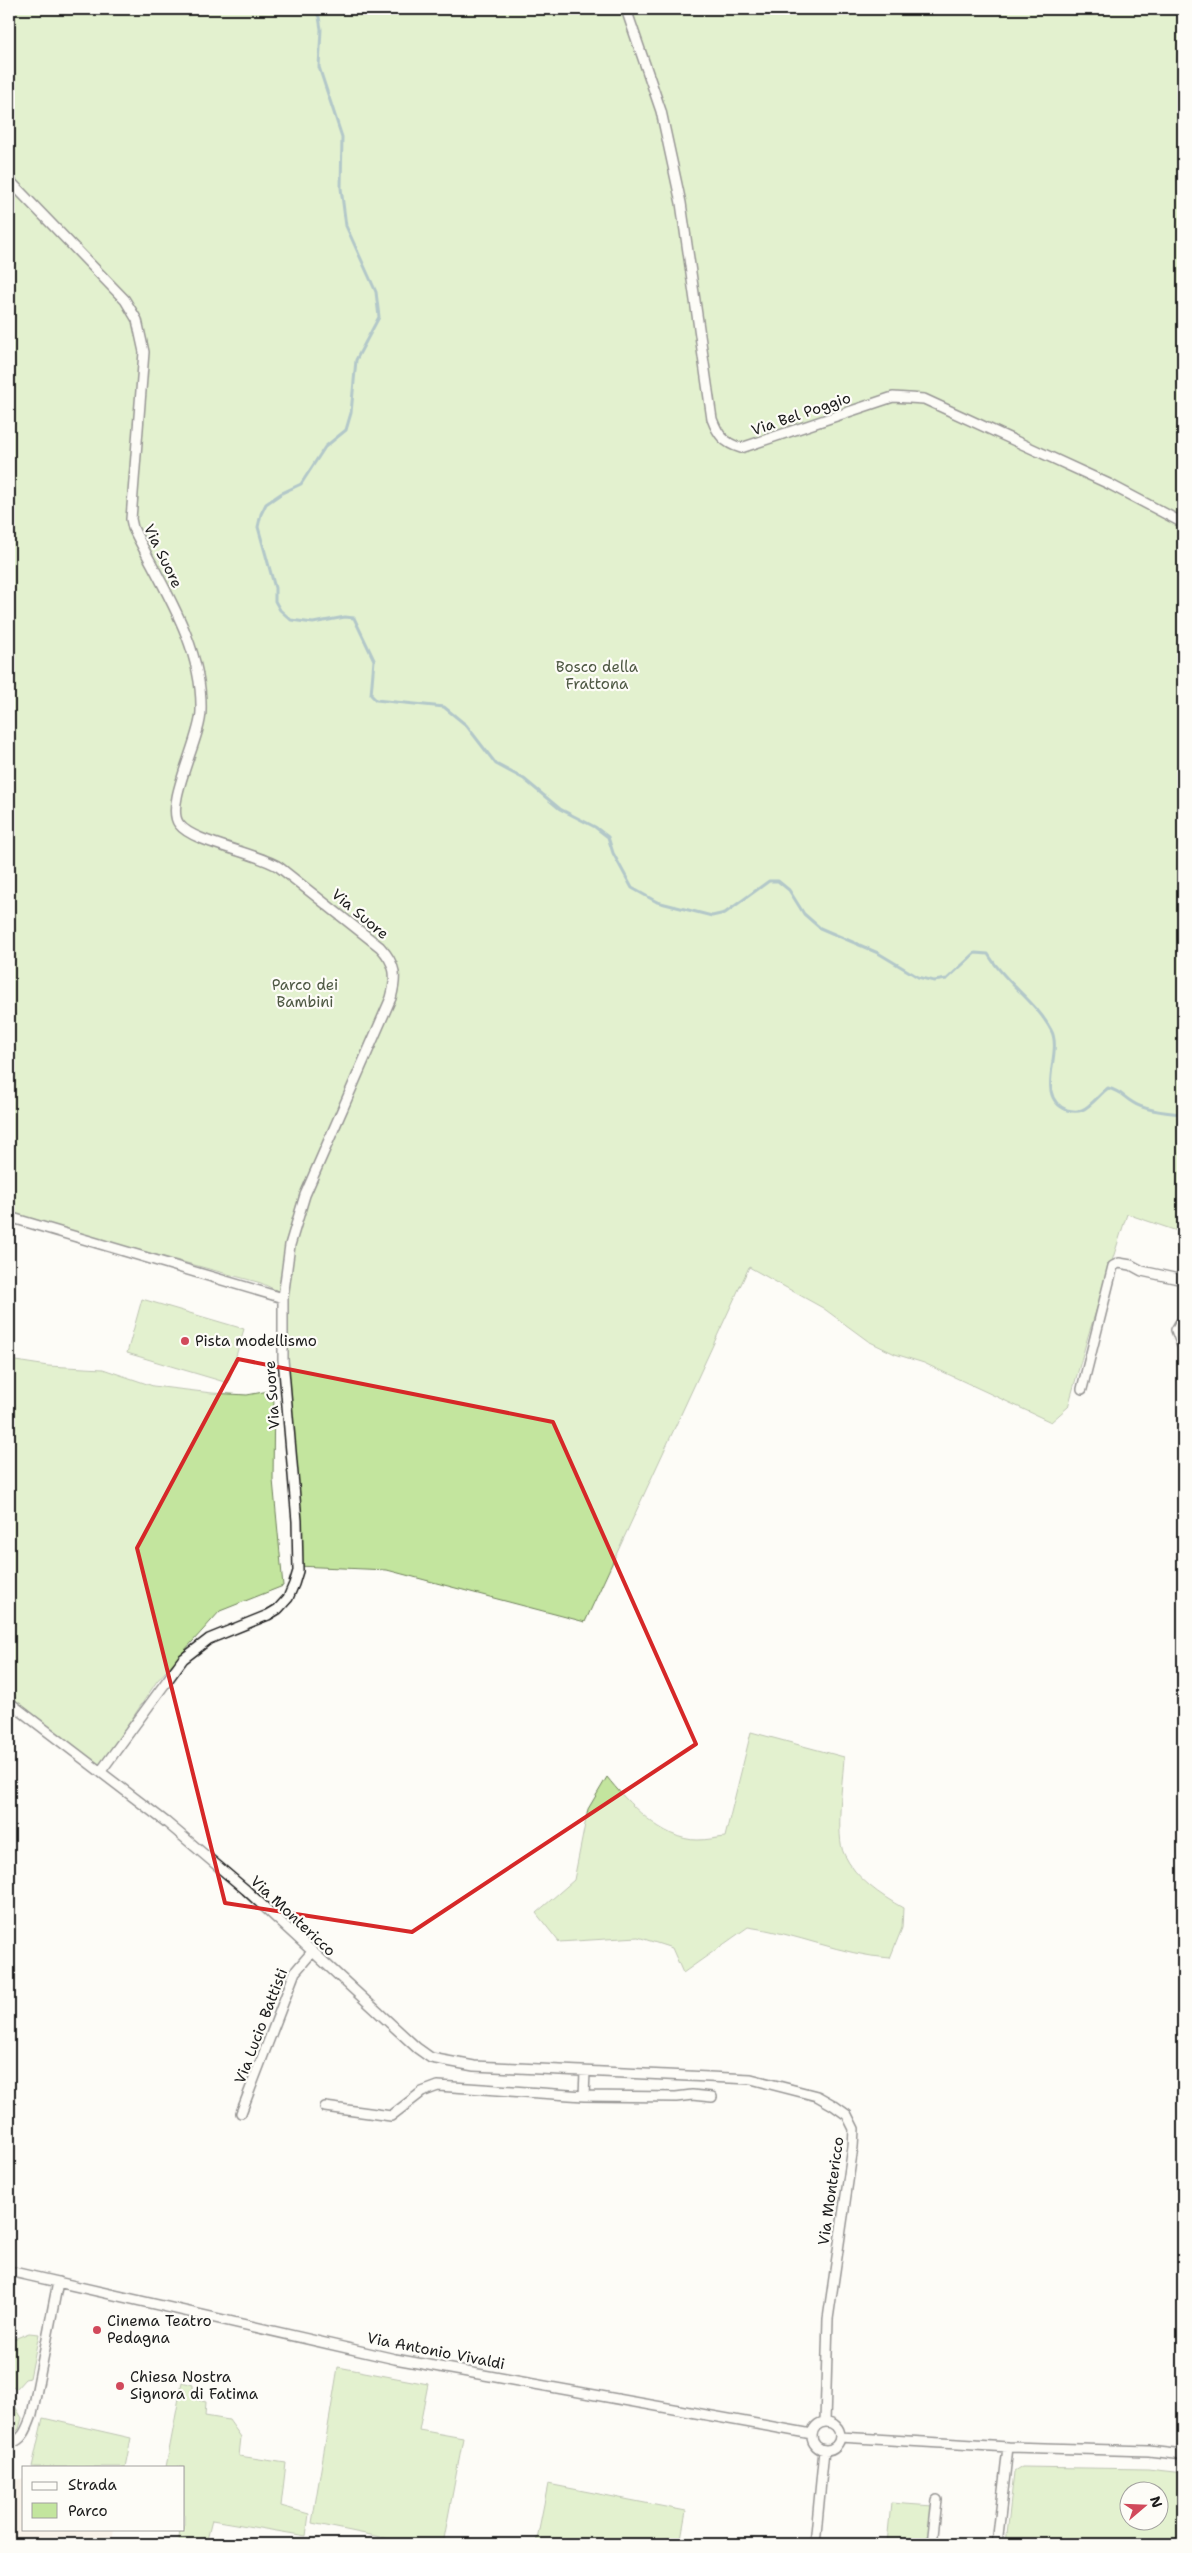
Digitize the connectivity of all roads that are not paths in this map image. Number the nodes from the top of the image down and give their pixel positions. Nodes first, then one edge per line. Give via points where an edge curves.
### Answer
1 (626, 9) edge
2 (9, 180) edge
3 (1183, 523) edge
4 (9, 1217) edge
5 (1183, 1280) edge
6 (283, 1298) junction
7 (1183, 1322) edge
8 (1183, 1348) edge
9 (1082, 1389) dead end
10 (9, 1702) edge
11 (101, 1771) junction
12 (312, 1952) junction
13 (585, 2072) junction
14 (584, 2096) junction
15 (712, 2097) dead end
16 (325, 2107) dead end
17 (242, 2114) dead end
18 (9, 2272) edge
19 (58, 2282) junction
20 (825, 2422) junction
21 (812, 2434) junction
22 (840, 2437) junction
23 (9, 2444) edge
24 (1008, 2447) junction
25 (824, 2450) junction
26 (1183, 2454) edge
27 (937, 2500) dead end
28 (815, 2544) edge
29 (932, 2544) edge
30 (997, 2544) edge

1 - 3 street, Via Bel Poggio via 661,111 679,194 712,419 719,436 741,448 893,397 924,399 1109,484
2 - 6 street, Via Suore via 125,300 137,320 142,338 144,364 133,528 185,632 195,664 201,702 200,724 176,797 177,822 189,834 266,859 283,870 380,947 396,973 391,998 296,1218
4 - 6 street
5 - 9 street via 1142,1271 1131,1265 1119,1263 1113,1266
6 - 11 street, Via Suore via 284,1386 298,1559 294,1584 288,1598 273,1612 210,1639 183,1659
7 - 8 street via 1176,1330
10 - 11 street, Via Montericco
11 - 12 street, Via Montericco via 195,1847
12 - 13 street, Via Montericco via 386,2023 431,2058 474,2066
12 - 17 street, Via Lucio Battisti via 295,1972
13 - 14 street
13 - 20 street, Via Montericco via 751,2079 817,2096 847,2115 854,2130 853,2147 828,2319
14 - 15 street via 676,2097 692,2094
14 - 16 street via 438,2086 422,2092 391,2116
18 - 19 street, Via Antonio Vivaldi
19 - 21 street, Via Antonio Vivaldi via 395,2359
19 - 23 street via 32,2416 23,2436
20 - 21 street via 816,2425
20 - 22 street via 834,2424
21 - 25 street via 813,2442
22 - 24 street
22 - 25 street via 833,2448
24 - 26 street
24 - 30 street
25 - 28 street
27 - 29 street

